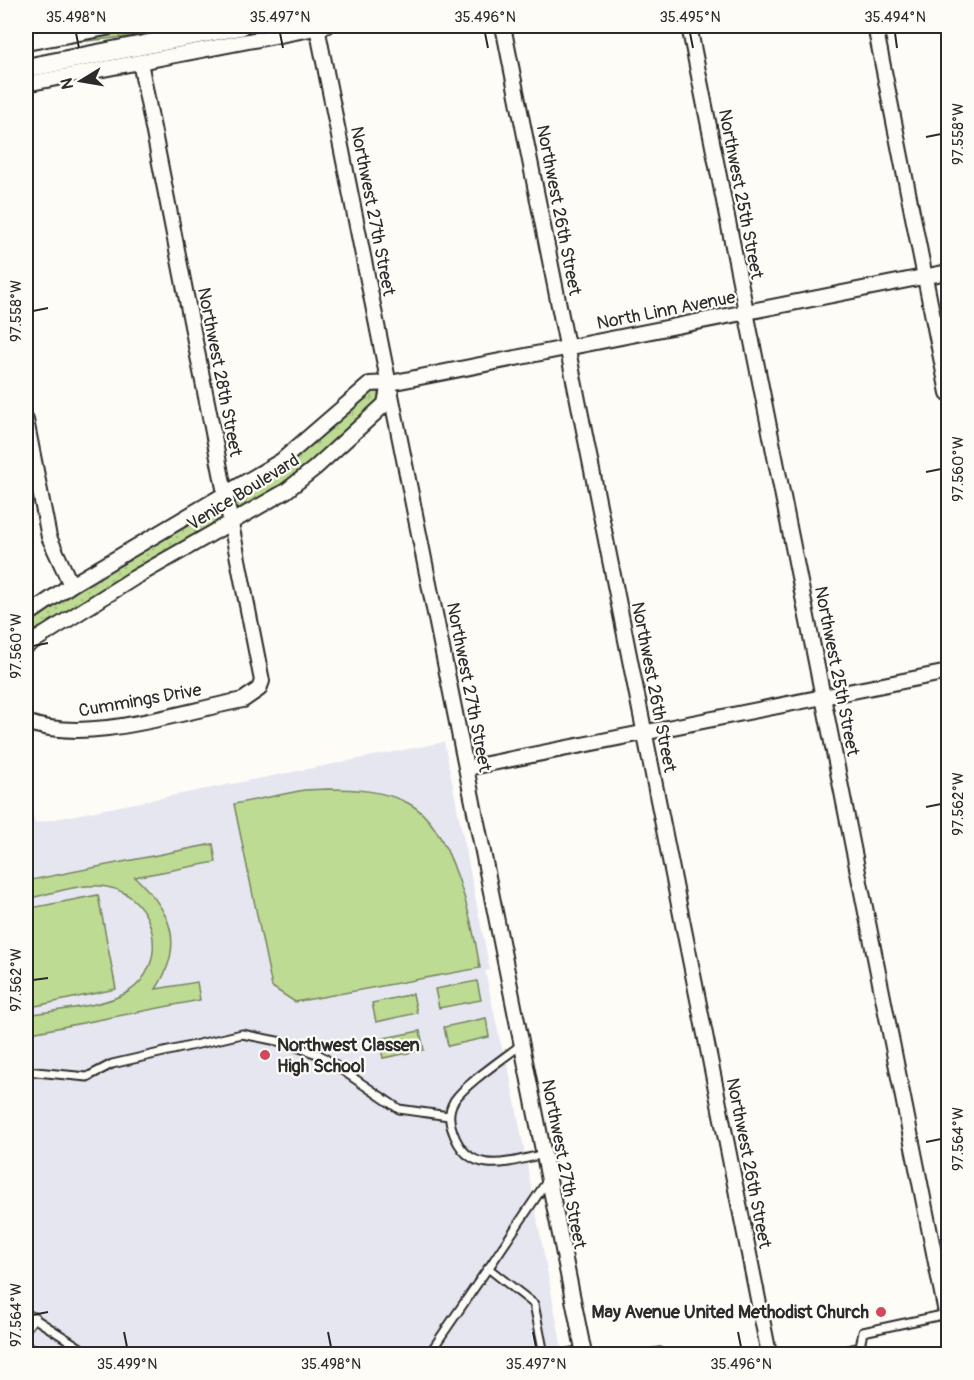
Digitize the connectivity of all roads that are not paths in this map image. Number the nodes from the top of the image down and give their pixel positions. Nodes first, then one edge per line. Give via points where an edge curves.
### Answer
1 (106, 26) edge
2 (240, 26) edge
3 (322, 26) edge
4 (503, 26) edge
5 (689, 26) edge
6 (875, 26) edge
7 (26, 41) edge
8 (26, 51) edge
9 (58, 61) junction
10 (140, 62) junction
11 (26, 68) edge
12 (26, 84) edge
13 (948, 272) edge
14 (925, 277) junction
15 (746, 313) junction
16 (568, 348) junction
17 (390, 383) junction
18 (948, 393) edge
19 (26, 420) edge
20 (227, 495) junction
21 (232, 523) junction
22 (71, 585) junction
23 (26, 616) edge
24 (26, 646) edge
25 (948, 672) edge
26 (259, 689) joint
27 (824, 696) junction
28 (26, 722) edge
29 (644, 732) junction
30 (467, 768) junction
31 (522, 1043) junction
32 (26, 1071) edge
33 (449, 1116) junction
34 (544, 1154) junction
35 (549, 1179) junction
36 (488, 1269) junction
37 (26, 1313) edge
38 (35, 1317) junction
39 (948, 1318) edge
40 (26, 1329) edge
41 (26, 1344) edge
42 (584, 1352) edge
43 (660, 1353) edge
44 (41, 1354) edge
45 (90, 1354) edge
46 (429, 1354) edge
47 (544, 1354) edge
48 (562, 1354) edge
49 (648, 1354) edge
50 (769, 1354) edge
51 (831, 1354) edge

1 - 7 main road
2 - 9 main road
3 - 10 street
3 - 17 street, Northwest 27th Street
4 - 16 street, Northwest 26th Street
5 - 15 street, Northwest 25th Street
6 - 14 street
8 - 9 main road via 40,52
9 - 11 main road
10 - 12 street
10 - 20 street, Northwest 28th Street
13 - 14 street, North Linn Avenue
14 - 15 street, North Linn Avenue
14 - 18 street
15 - 16 street, North Linn Avenue
15 - 27 street, Northwest 25th Street
16 - 17 street, North Linn Avenue
16 - 29 street, Northwest 26th Street
17 - 20 street, Venice Boulevard via 370,384 281,461
17 - 21 street, Venice Boulevard via 385,404 315,468 286,491
17 - 30 street, Northwest 27th Street
19 - 22 street via 50,537
20 - 21 street, Northwest 28th Street
20 - 22 street, Venice Boulevard
21 - 24 street, Venice Boulevard via 134,578
21 - 26 street, Northwest 28th Street via 262,676
22 - 23 street, Venice Boulevard
25 - 27 street
26 - 28 street, Cummings Drive via 243,700 95,730 52,729
27 - 29 street
27 - 39 street, Northwest 25th Street
29 - 30 street
29 - 50 street, Northwest 26th Street
30 - 31 street, Northwest 27th Street
31 - 33 lane via 461,1093
31 - 34 street, Northwest 27th Street
32 - 33 lane via 87,1077 112,1064 242,1034 320,1055 399,1109
33 - 34 lane via 455,1138 469,1157 482,1163 503,1163
34 - 35 street, Northwest 27th Street
35 - 36 lane
35 - 42 street, Northwest 27th Street
36 - 46 lane
36 - 47 lane via 534,1304
37 - 38 lane
38 - 40 lane
38 - 45 lane
39 - 51 lane via 863,1332 860,1347
41 - 44 lane
42 - 48 lane
43 - 49 lane

